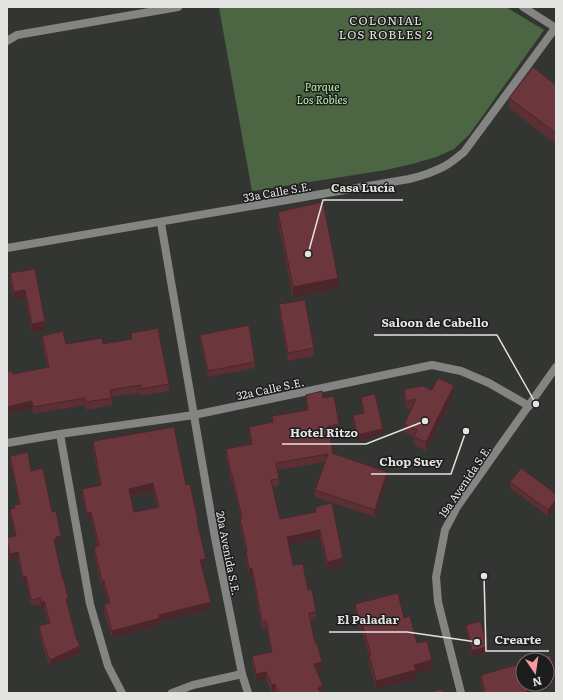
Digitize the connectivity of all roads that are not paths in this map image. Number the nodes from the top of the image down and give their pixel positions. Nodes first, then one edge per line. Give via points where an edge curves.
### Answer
1 (178, 7) edge
2 (523, 7) edge
3 (556, 28) edge
4 (7, 41) edge
5 (161, 223) junction
6 (7, 248) edge
7 (556, 367) edge
8 (529, 406) junction
9 (194, 415) junction
10 (60, 434) junction
11 (7, 443) edge
12 (242, 674) junction
13 (122, 693) edge
14 (172, 693) edge
15 (248, 693) edge
16 (461, 693) edge

1 - 4 street via 17,35
2 - 3 street
3 - 5 street, 33a Calle S.E. via 464,152 435,171 410,179
5 - 6 street, 33a Calle S.E.
5 - 9 street, 20a Avenida S.E.
7 - 8 street, 19a Avenida S.E.
8 - 9 street, 32a Calle S.E. via 489,382 461,371 432,365
8 - 16 street, 19a Avenida S.E. via 457,507 445,530 436,577 438,602
9 - 10 street, 32a Calle S.E.
9 - 12 street, 20a Avenida S.E.
10 - 11 street, 32a Calle S.E.
10 - 13 street via 90,604 108,666
12 - 14 street via 193,685
12 - 15 street, 20a Avenida S.E.

